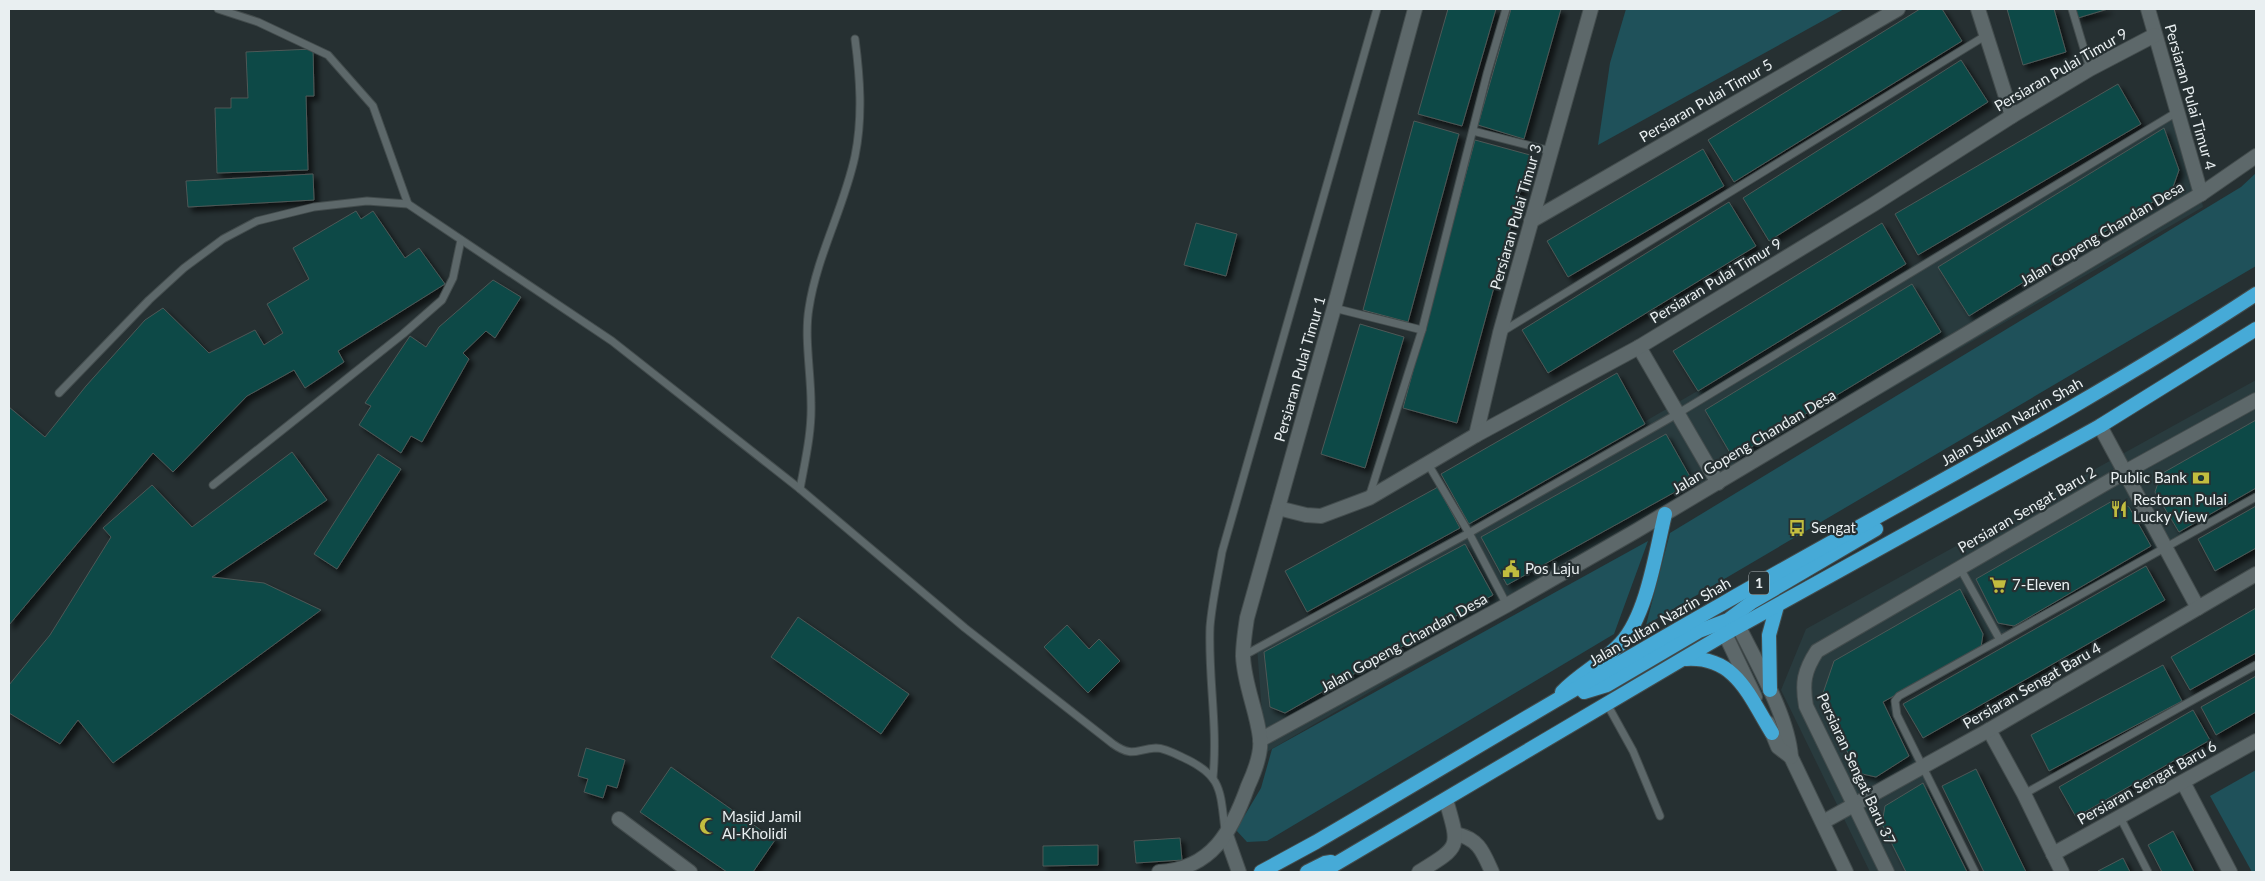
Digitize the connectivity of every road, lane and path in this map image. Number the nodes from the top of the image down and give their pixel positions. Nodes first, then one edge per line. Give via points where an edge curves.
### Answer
1 (218, 9) edge
2 (1377, 9) edge
3 (1415, 9) edge
4 (1506, 9) edge
5 (1591, 9) edge
6 (1898, 9) edge
7 (1978, 9) edge
8 (2072, 9) edge
9 (2148, 9) edge
10 (2156, 35) junction
11 (1985, 36) junction
12 (854, 39) dead end
13 (2090, 69) junction
14 (2177, 112) junction
15 (2012, 116) junction
16 (1473, 131) junction
17 (1551, 151) junction
18 (2256, 156) edge
19 (2201, 194) junction
20 (408, 204) junction
21 (1531, 221) junction
22 (461, 240) junction
23 (2256, 294) edge
24 (1334, 308) junction
25 (2256, 329) edge
26 (1422, 330) junction
27 (1500, 333) junction
28 (1640, 347) junction
29 (59, 393) dead end
30 (2256, 400) edge
31 (1677, 414) junction
32 (2100, 426) junction
33 (1476, 435) junction
34 (1428, 464) junction
35 (2125, 472) junction
36 (1718, 483) junction
37 (213, 485) dead end
38 (800, 489) junction
39 (1929, 489) junction
40 (2256, 497) edge
41 (1369, 498) junction
42 (1278, 508) junction
43 (1665, 514) junction
44 (1469, 533) junction
45 (2166, 548) junction
46 (1960, 568) junction
47 (2256, 574) edge
48 (1507, 605) junction
49 (1777, 606) junction
50 (2198, 608) junction
51 (1733, 624) junction
52 (1725, 634) junction
53 (2000, 640) junction
54 (1817, 651) joint
55 (1243, 656) junction
56 (1683, 659) junction
57 (2256, 665) edge
58 (1770, 690) junction
59 (1557, 701) junction
60 (1607, 704) junction
61 (1989, 730) junction
62 (1772, 733) junction
63 (1260, 740) junction
64 (2256, 741) edge
65 (1791, 756) junction
66 (1923, 767) junction
67 (1213, 777) junction
68 (2182, 782) junction
69 (2024, 794) junction
70 (1446, 800) junction
71 (1853, 804) junction
72 (1660, 816) dead end
73 (2120, 817) junction
74 (619, 819) dead end
75 (1823, 822) junction
76 (1456, 834) junction
77 (1226, 835) junction
78 (2053, 854) junction
79 (1341, 861) junction
80 (690, 872) edge
81 (1159, 872) edge
82 (1239, 872) edge
83 (1261, 872) edge
84 (1307, 872) edge
85 (1322, 872) edge
86 (1419, 872) edge
87 (1492, 872) edge
88 (1846, 872) edge
89 (1887, 872) edge
90 (1975, 872) edge
91 (2062, 872) edge
92 (2148, 872) edge
93 (2230, 872) edge

1 - 20 lane via 258,22 328,55 373,106
2 - 67 lane via 1222,552 1210,626 1216,747
3 - 24 street, Persiaran Pulai Timur 1
4 - 16 lane
5 - 17 street, Persiaran Pulai Timur 3
6 - 21 street, Persiaran Pulai Timur 5
7 - 11 street
8 - 13 lane
9 - 10 street, Persiaran Pulai Timur 4
10 - 13 street, Persiaran Pulai Timur 9
10 - 14 street, Persiaran Pulai Timur 4
11 - 15 street
11 - 27 lane
12 - 38 lane via 860,116 855,156 814,280 808,311 811,405
13 - 15 street, Persiaran Pulai Timur 9
14 - 19 street, Persiaran Pulai Timur 4
14 - 31 lane
15 - 28 street, Persiaran Pulai Timur 9
16 - 17 lane
16 - 26 lane
17 - 21 street, Persiaran Pulai Timur 3
18 - 19 street, Jalan Gopeng Chandan Desa
19 - 36 street, Jalan Gopeng Chandan Desa
20 - 22 lane
20 - 29 lane via 367,201 314,206 257,221 223,239 149,300
21 - 27 street, Persiaran Pulai Timur 3
22 - 37 lane via 454,278 442,300
22 - 38 lane via 612,341
23 - 39 highway, Jalan Sultan Nazrin Shah / 1 via 2093,395
24 - 26 lane
24 - 42 street, Persiaran Pulai Timur 1
25 - 32 highway, 1
26 - 41 lane
27 - 33 street, Persiaran Pulai Timur 3
28 - 31 street
28 - 33 street, Persiaran Pulai Timur 9
30 - 35 street, Persiaran Sengat Baru 2
31 - 36 street
31 - 44 lane
32 - 35 street
32 - 49 highway, 1
33 - 34 street, Persiaran Pulai Timur 9
34 - 41 street, Persiaran Pulai Timur 9
34 - 44 lane
35 - 45 street
35 - 46 street, Persiaran Sengat Baru 2
36 - 43 street, Jalan Gopeng Chandan Desa
38 - 67 lane via 965,628 1123,751 1157,748 1172,752
39 - 51 highway via 1881,526 1752,602
39 - 59 highway, Jalan Sultan Nazrin Shah / 1 via 1721,604
40 - 45 lane
41 - 42 street, Persiaran Pulai Timur 9 via 1321,516
42 - 55 street, Persiaran Pulai Timur 1 via 1247,618
43 - 48 street, Jalan Gopeng Chandan Desa
43 - 59 highway via 1643,602 1630,632 1568,686
44 - 48 lane
44 - 55 lane
45 - 50 street
45 - 53 lane
46 - 53 lane
46 - 54 street, Persiaran Sengat Baru 2
47 - 50 street, Persiaran Sengat Baru 4
48 - 63 street, Jalan Gopeng Chandan Desa
49 - 51 highway, 1
49 - 58 highway via 1770,635
50 - 61 street, Persiaran Sengat Baru 4
51 - 52 highway
51 - 58 street
51 - 59 highway via 1699,631 1607,685
52 - 56 highway
52 - 62 street
53 - 66 lane via 1895,701 1897,715
54 - 71 street, Persiaran Sengat Baru 37 via 1807,665 1803,686 1806,706
55 - 63 street, Persiaran Pulai Timur 1
56 - 60 highway
56 - 62 highway via 1702,658 1723,665 1737,678
57 - 69 lane
58 - 65 street via 1790,742
59 - 83 highway, Jalan Sultan Nazrin Shah / 1
60 - 70 highway
60 - 72 lane via 1633,751
61 - 66 street, Persiaran Sengat Baru 4
61 - 69 street
62 - 65 street via 1778,747
63 - 77 street via 1254,771
64 - 68 street, Persiaran Sengat Baru 6
65 - 75 street
66 - 71 street, Persiaran Sengat Baru 4
66 - 90 lane
67 - 77 lane via 1220,790
68 - 73 street, Persiaran Sengat Baru 6
68 - 93 street
69 - 78 street
70 - 76 street
70 - 79 highway
71 - 75 street, Persiaran Sengat Baru 4
71 - 89 street, Persiaran Sengat Baru 37
73 - 78 street, Persiaran Sengat Baru 6
73 - 92 lane
74 - 80 street
75 - 88 street
76 - 86 street via 1455,846 1447,855
76 - 87 street via 1477,842
77 - 81 street via 1199,862 1182,869
77 - 82 street
78 - 91 street
79 - 84 highway via 1324,863
79 - 85 highway

